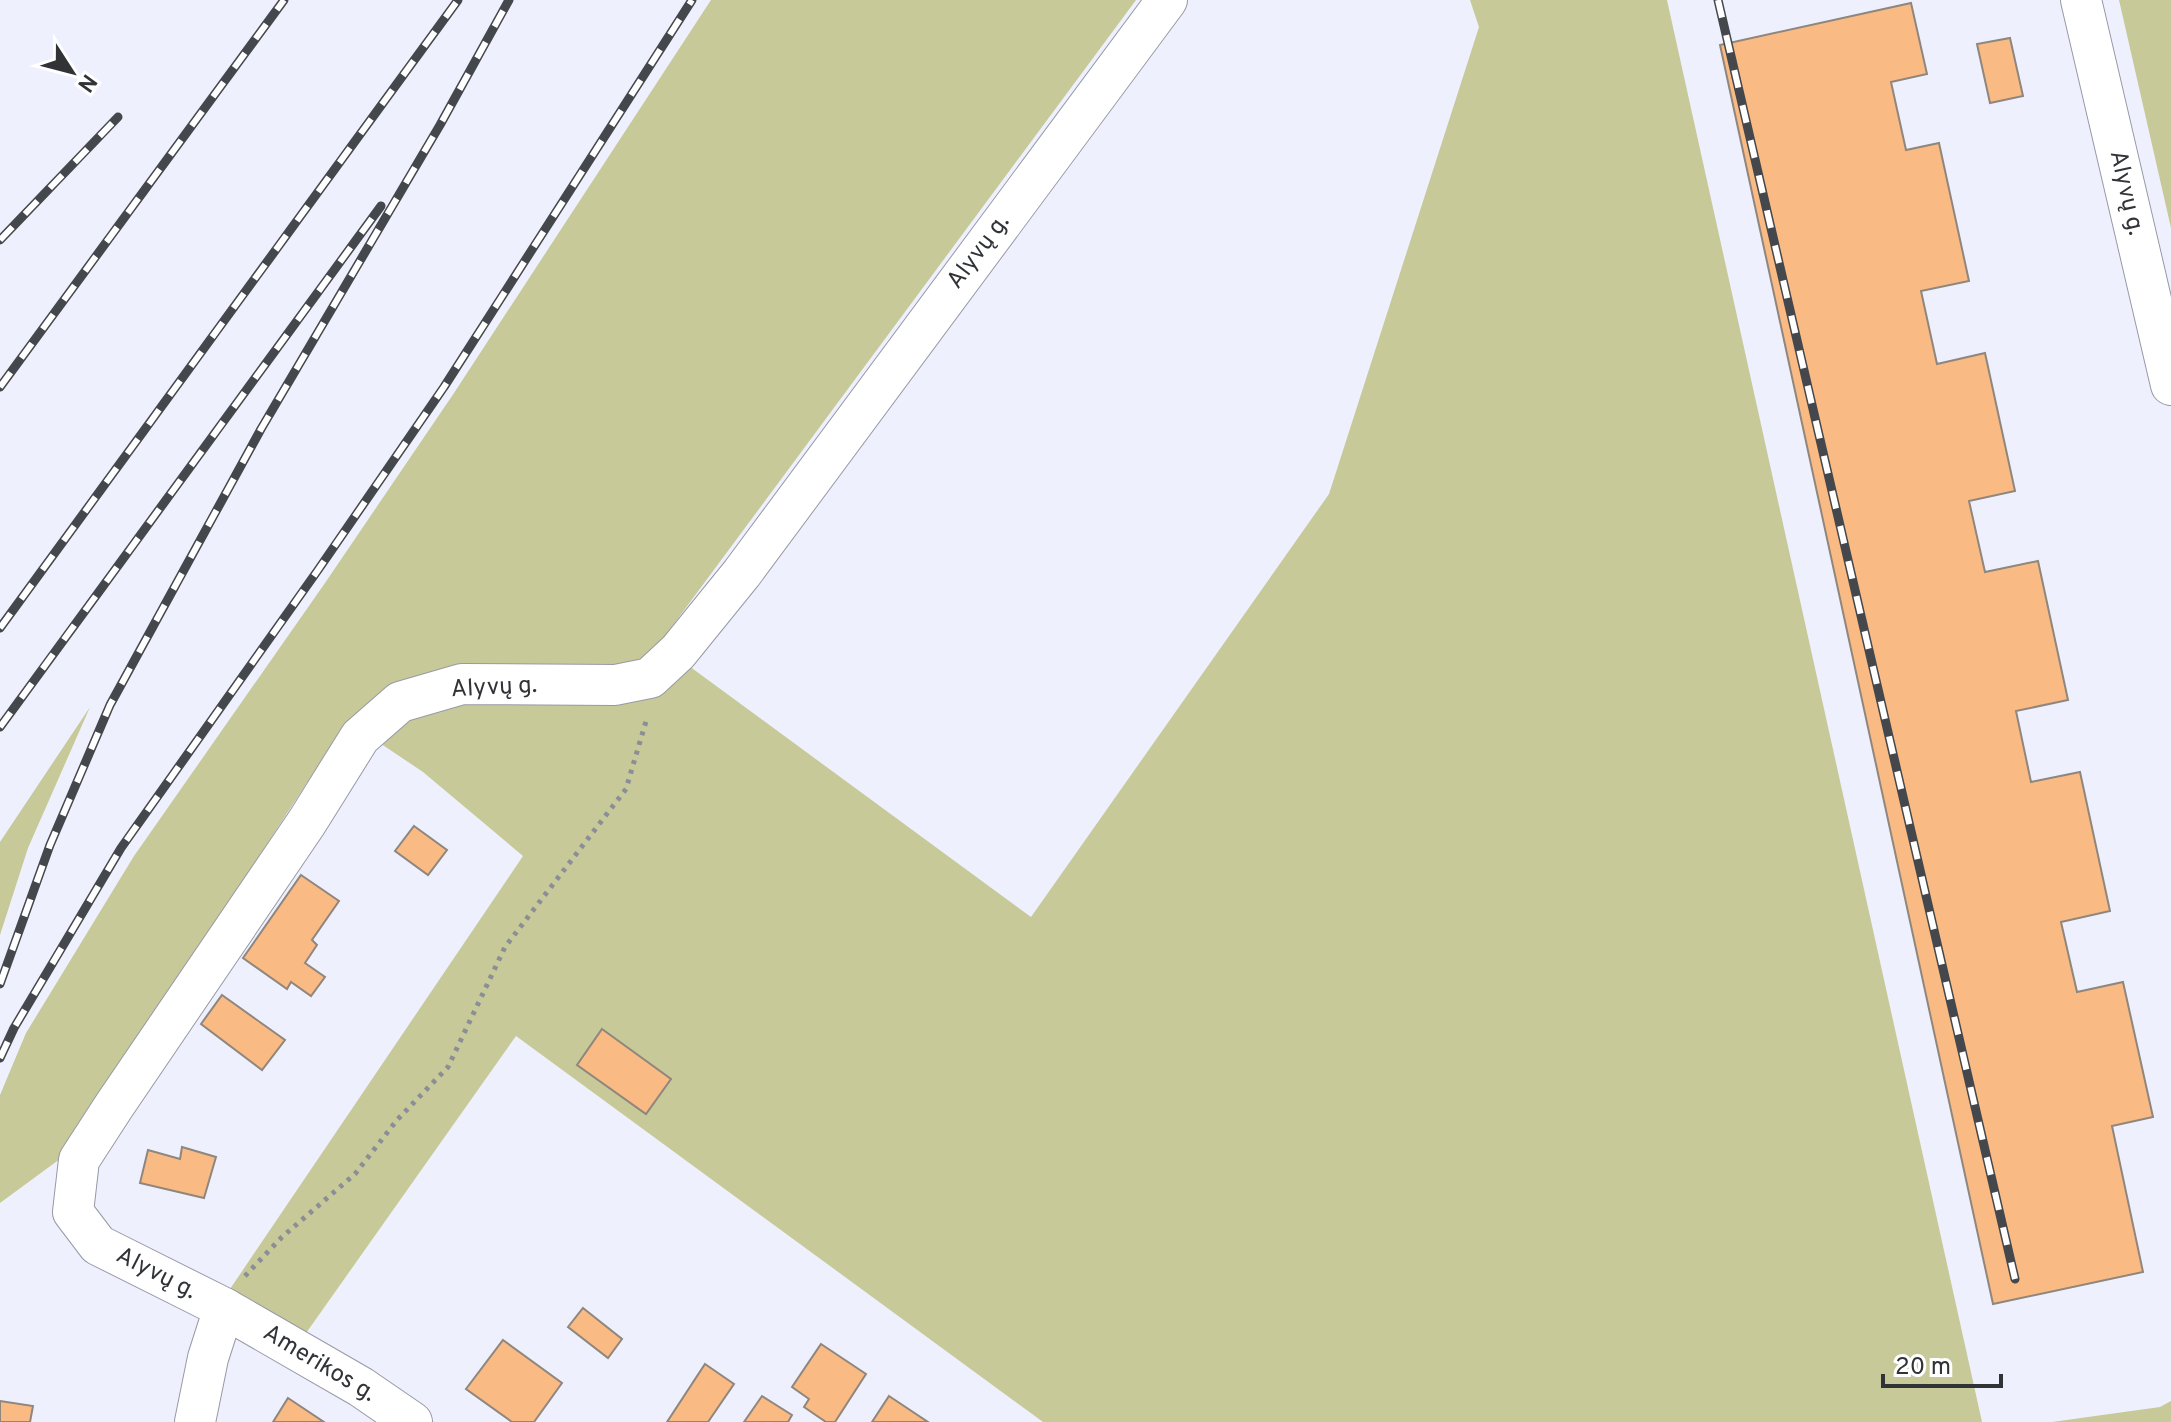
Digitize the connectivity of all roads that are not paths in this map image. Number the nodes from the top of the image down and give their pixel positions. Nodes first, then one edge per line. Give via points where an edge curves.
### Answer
1 (1167, 0) edge
2 (2081, 0) edge
3 (2171, 385) edge
4 (224, 1308) junction
5 (195, 1422) edge
6 (412, 1422) edge

1 - 4 street, Alyvų g. via 742,573 650,678 615,685 462,684 400,702 360,737 79,1160 73,1212 98,1245
2 - 3 street, Alyvų g.
4 - 5 street, Alyvų g.
4 - 6 street, Amerikos g.

